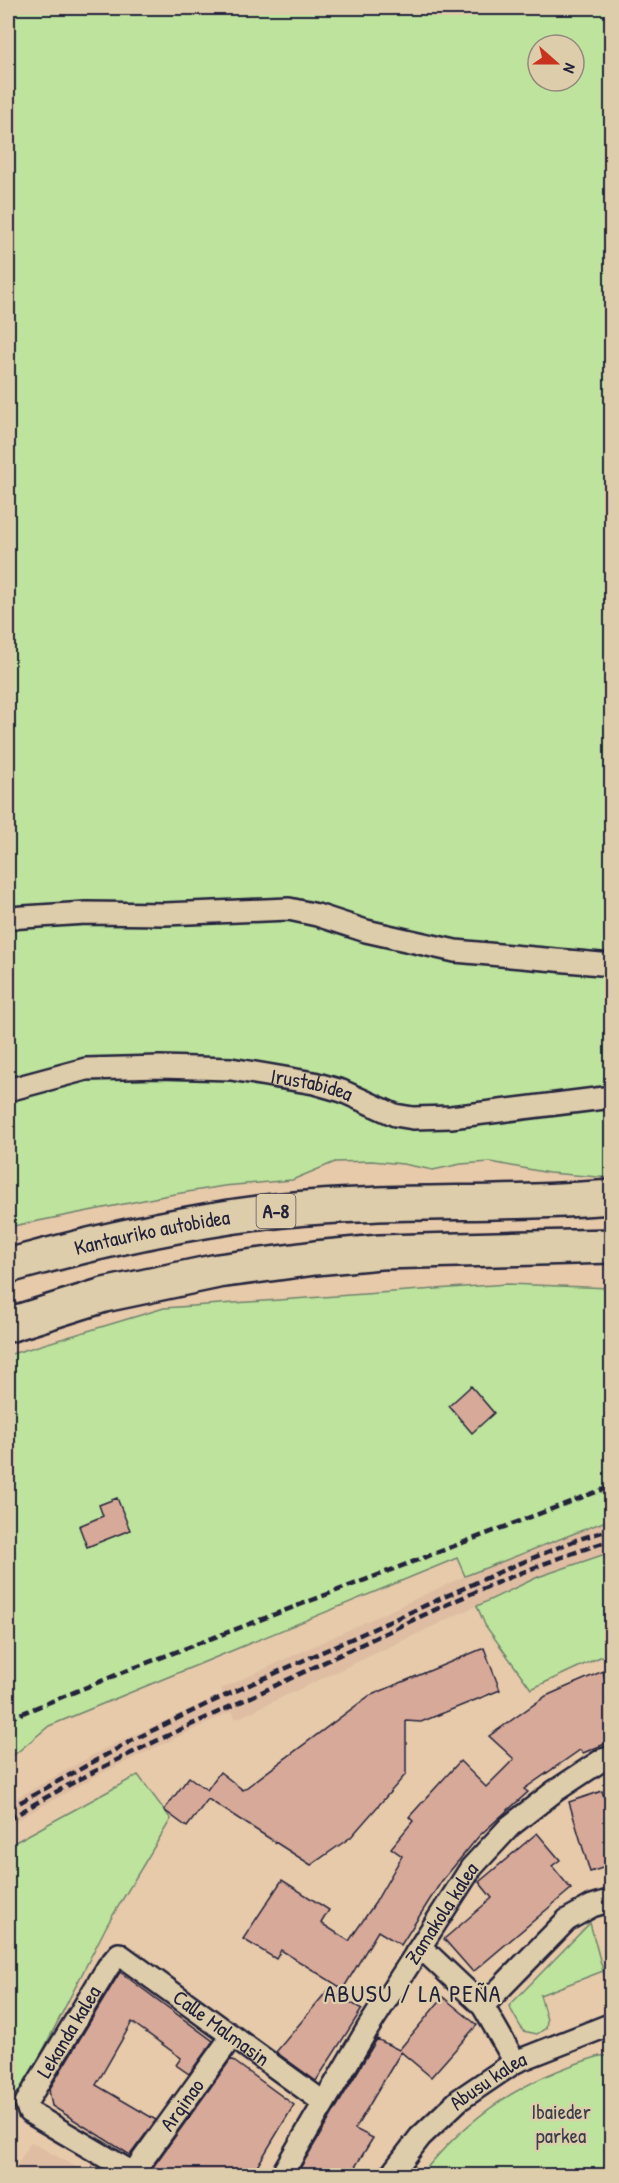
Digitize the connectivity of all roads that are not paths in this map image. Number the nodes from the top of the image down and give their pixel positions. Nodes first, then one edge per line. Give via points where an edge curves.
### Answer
1 (8, 918) edge
2 (612, 965) edge
3 (8, 1090) edge
4 (612, 1097) edge
5 (612, 1197) edge
6 (550, 1202) junction
7 (612, 1210) edge
8 (612, 1246) edge
9 (540, 1249) junction
10 (612, 1261) edge
11 (8, 1266) edge
12 (8, 1326) edge
13 (612, 1757) edge
14 (612, 1900) edge
15 (416, 1953) junction
16 (119, 1954) joint
17 (483, 2006) junction
18 (612, 2024) edge
19 (232, 2036) junction
20 (515, 2062) junction
21 (323, 2102) junction
22 (135, 2174) edge
23 (281, 2175) edge
24 (390, 2175) edge

1 - 2 street via 289,909 455,951
3 - 4 street, Irustabidea via 87,1069 160,1067 231,1069 314,1083 395,1115 413,1118
5 - 6 highway
6 - 7 highway
6 - 11 highway, Kantauriko autobidea / A-8 via 434,1202 283,1210 96,1242
8 - 9 highway
9 - 10 highway
9 - 12 highway via 380,1252 218,1271 104,1295
13 - 15 street, Zamakola kalea via 555,1791 510,1826 471,1868
14 - 17 street via 567,1920
15 - 17 street via 428,1954
15 - 21 street, Zamakola kalea
16 - 19 street, Calle Malmasin
16 - 22 street, Lekanda kalea via 26,2103 29,2112
17 - 20 street
18 - 20 street, Abusu kalea
19 - 21 street, Calle Malmasin
19 - 22 street, Arginao
20 - 24 street, Abusu kalea via 459,2100 420,2137
21 - 23 street, Zamakola kalea

